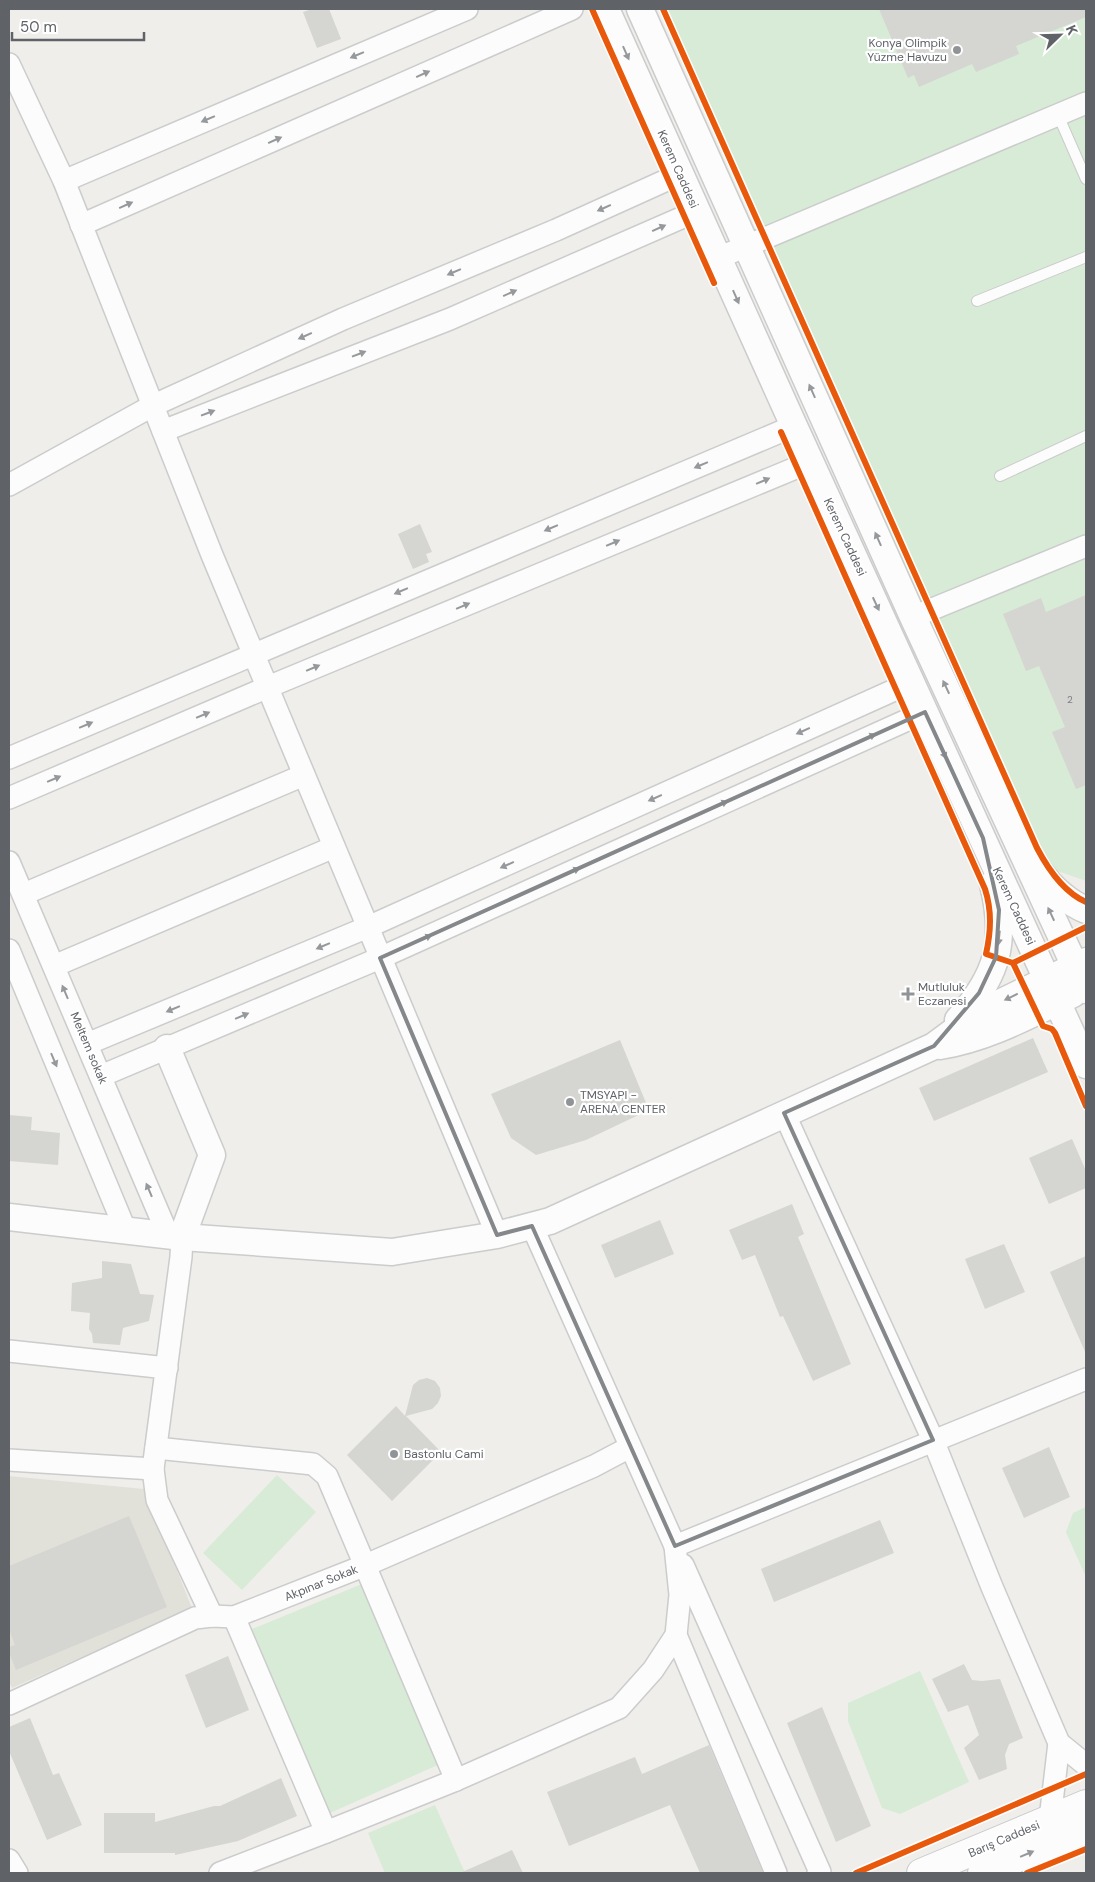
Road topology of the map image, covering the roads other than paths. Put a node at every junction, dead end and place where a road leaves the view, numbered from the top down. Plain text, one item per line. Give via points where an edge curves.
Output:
1 (467, 9) edge
2 (572, 9) edge
3 (606, 9) edge
4 (640, 9) edge
5 (9, 64) edge
6 (1086, 103) edge
7 (1058, 115) junction
8 (680, 174) junction
9 (1086, 179) edge
10 (64, 181) junction
11 (697, 211) junction
12 (81, 225) junction
13 (746, 246) junction
14 (1086, 257) edge
15 (718, 258) junction
16 (977, 301) dead end
17 (152, 406) junction
18 (794, 426) junction
19 (163, 431) junction
20 (1086, 436) edge
21 (810, 462) junction
22 (1000, 476) dead end
23 (9, 485) edge
24 (1086, 546) edge
25 (913, 617) junction
26 (253, 653) junction
27 (912, 682) junction
28 (268, 686) junction
29 (925, 712) junction
30 (9, 758) edge
31 (304, 774) junction
32 (9, 798) edge
33 (983, 838) junction
34 (1016, 840) junction
35 (334, 847) junction
36 (9, 862) edge
37 (24, 894) junction
38 (1086, 910) edge
39 (368, 927) junction
40 (9, 950) edge
41 (380, 958) junction
42 (54, 966) junction
43 (1084, 978) edge
44 (1053, 990) junction
45 (87, 1044) junction
46 (934, 1046) junction
47 (167, 1048) junction
48 (1086, 1065) edge
49 (101, 1076) junction
50 (784, 1113) junction
51 (9, 1217) edge
52 (532, 1226) junction
53 (125, 1230) junction
54 (497, 1235) junction
55 (175, 1236) junction
56 (9, 1351) edge
57 (168, 1368) junction
58 (1086, 1379) edge
59 (933, 1440) junction
60 (630, 1447) junction
61 (156, 1448) junction
62 (9, 1460) edge
63 (154, 1469) junction
64 (675, 1546) junction
65 (366, 1565) junction
66 (212, 1616) junction
67 (234, 1617) junction
68 (676, 1635) junction
69 (9, 1704) edge
70 (1059, 1743) junction
71 (1086, 1765) edge
72 (456, 1780) junction
73 (1086, 1804) edge
74 (1050, 1819) junction
75 (1086, 1829) edge
76 (326, 1832) junction
77 (9, 1860) edge
78 (17, 1873) edge
79 (220, 1873) edge
80 (776, 1873) edge
81 (818, 1873) edge
82 (921, 1873) edge
83 (982, 1873) edge

1 -> 10 street
12 -> 2 street
3 -> 8 street, Kerem Caddesi
4 - 13 street
5 - 10 street
6 - 7 street
7 - 9 lane
7 - 13 street
8 - 11 street, Kerem Caddesi
8 -> 17 street via 343,319
10 - 12 street
11 - 15 street, Kerem Caddesi
19 -> 11 street via 450,319
12 - 17 street
13 - 15 street
25 -> 13 street
14 - 16 lane
15 -> 18 street, Kerem Caddesi
17 - 19 street
17 - 23 street
18 - 21 street, Kerem Caddesi
18 -> 26 street
19 - 26 street
20 - 22 lane
21 -> 27 street, Kerem Caddesi
28 -> 21 street
24 - 25 street
34 -> 25 street
26 - 28 street
30 -> 26 street
27 - 29 street, Kerem Caddesi
27 -> 39 street
28 - 31 street
32 -> 28 street
29 -> 33 street, Kerem Caddesi
41 -> 29 street
31 - 35 street
31 - 37 street
33 - 44 street, Kerem Caddesi
33 -> 46 street via 999,910 1000,939 989,975 979,993
34 - 38 street via 1057,892
43 -> 34 street
35 - 39 street
35 - 42 street
36 - 37 street, Meltem sokak
37 - 42 street, Meltem sokak
39 - 41 street
39 -> 45 street
40 -> 53 street
47 -> 41 street
41 - 54 street
45 -> 42 street, Meltem sokak
43 - 44 street
44 - 46 street via 978,1014
44 - 48 street, Kerem Caddesi
45 - 49 street, Meltem sokak
46 - 50 street
47 - 49 street
47 - 55 street via 212,1155
55 -> 49 street, Meltem sokak
50 - 52 street via 550,1221
50 - 59 street
51 - 53 street
52 - 54 street
52 - 60 street
53 - 55 street
54 - 55 street via 392,1252
55 - 57 street via 181,1257
56 - 57 street
57 - 61 street
58 - 59 street
59 - 64 street
59 - 70 street
60 - 64 street
60 - 65 street, Akpınar Sokak via 594,1466
61 - 63 street
61 - 65 street via 313,1464 327,1476
62 - 63 street
63 - 66 street via 157,1500
64 - 68 street via 680,1595
64 - 81 street
65 - 67 street, Akpınar Sokak
65 - 72 street
66 - 67 street, Akpınar Sokak
66 - 69 street, Akpınar Sokak via 195,1618
67 - 76 street
68 - 72 street via 653,1670 619,1708
68 - 80 street
70 - 71 street
70 - 74 street
72 - 76 street
73 - 74 main road, Barış Caddesi
74 - 82 main road, Barış Caddesi
83 -> 75 main road, Barış Caddesi
76 - 79 street
77 - 78 street

